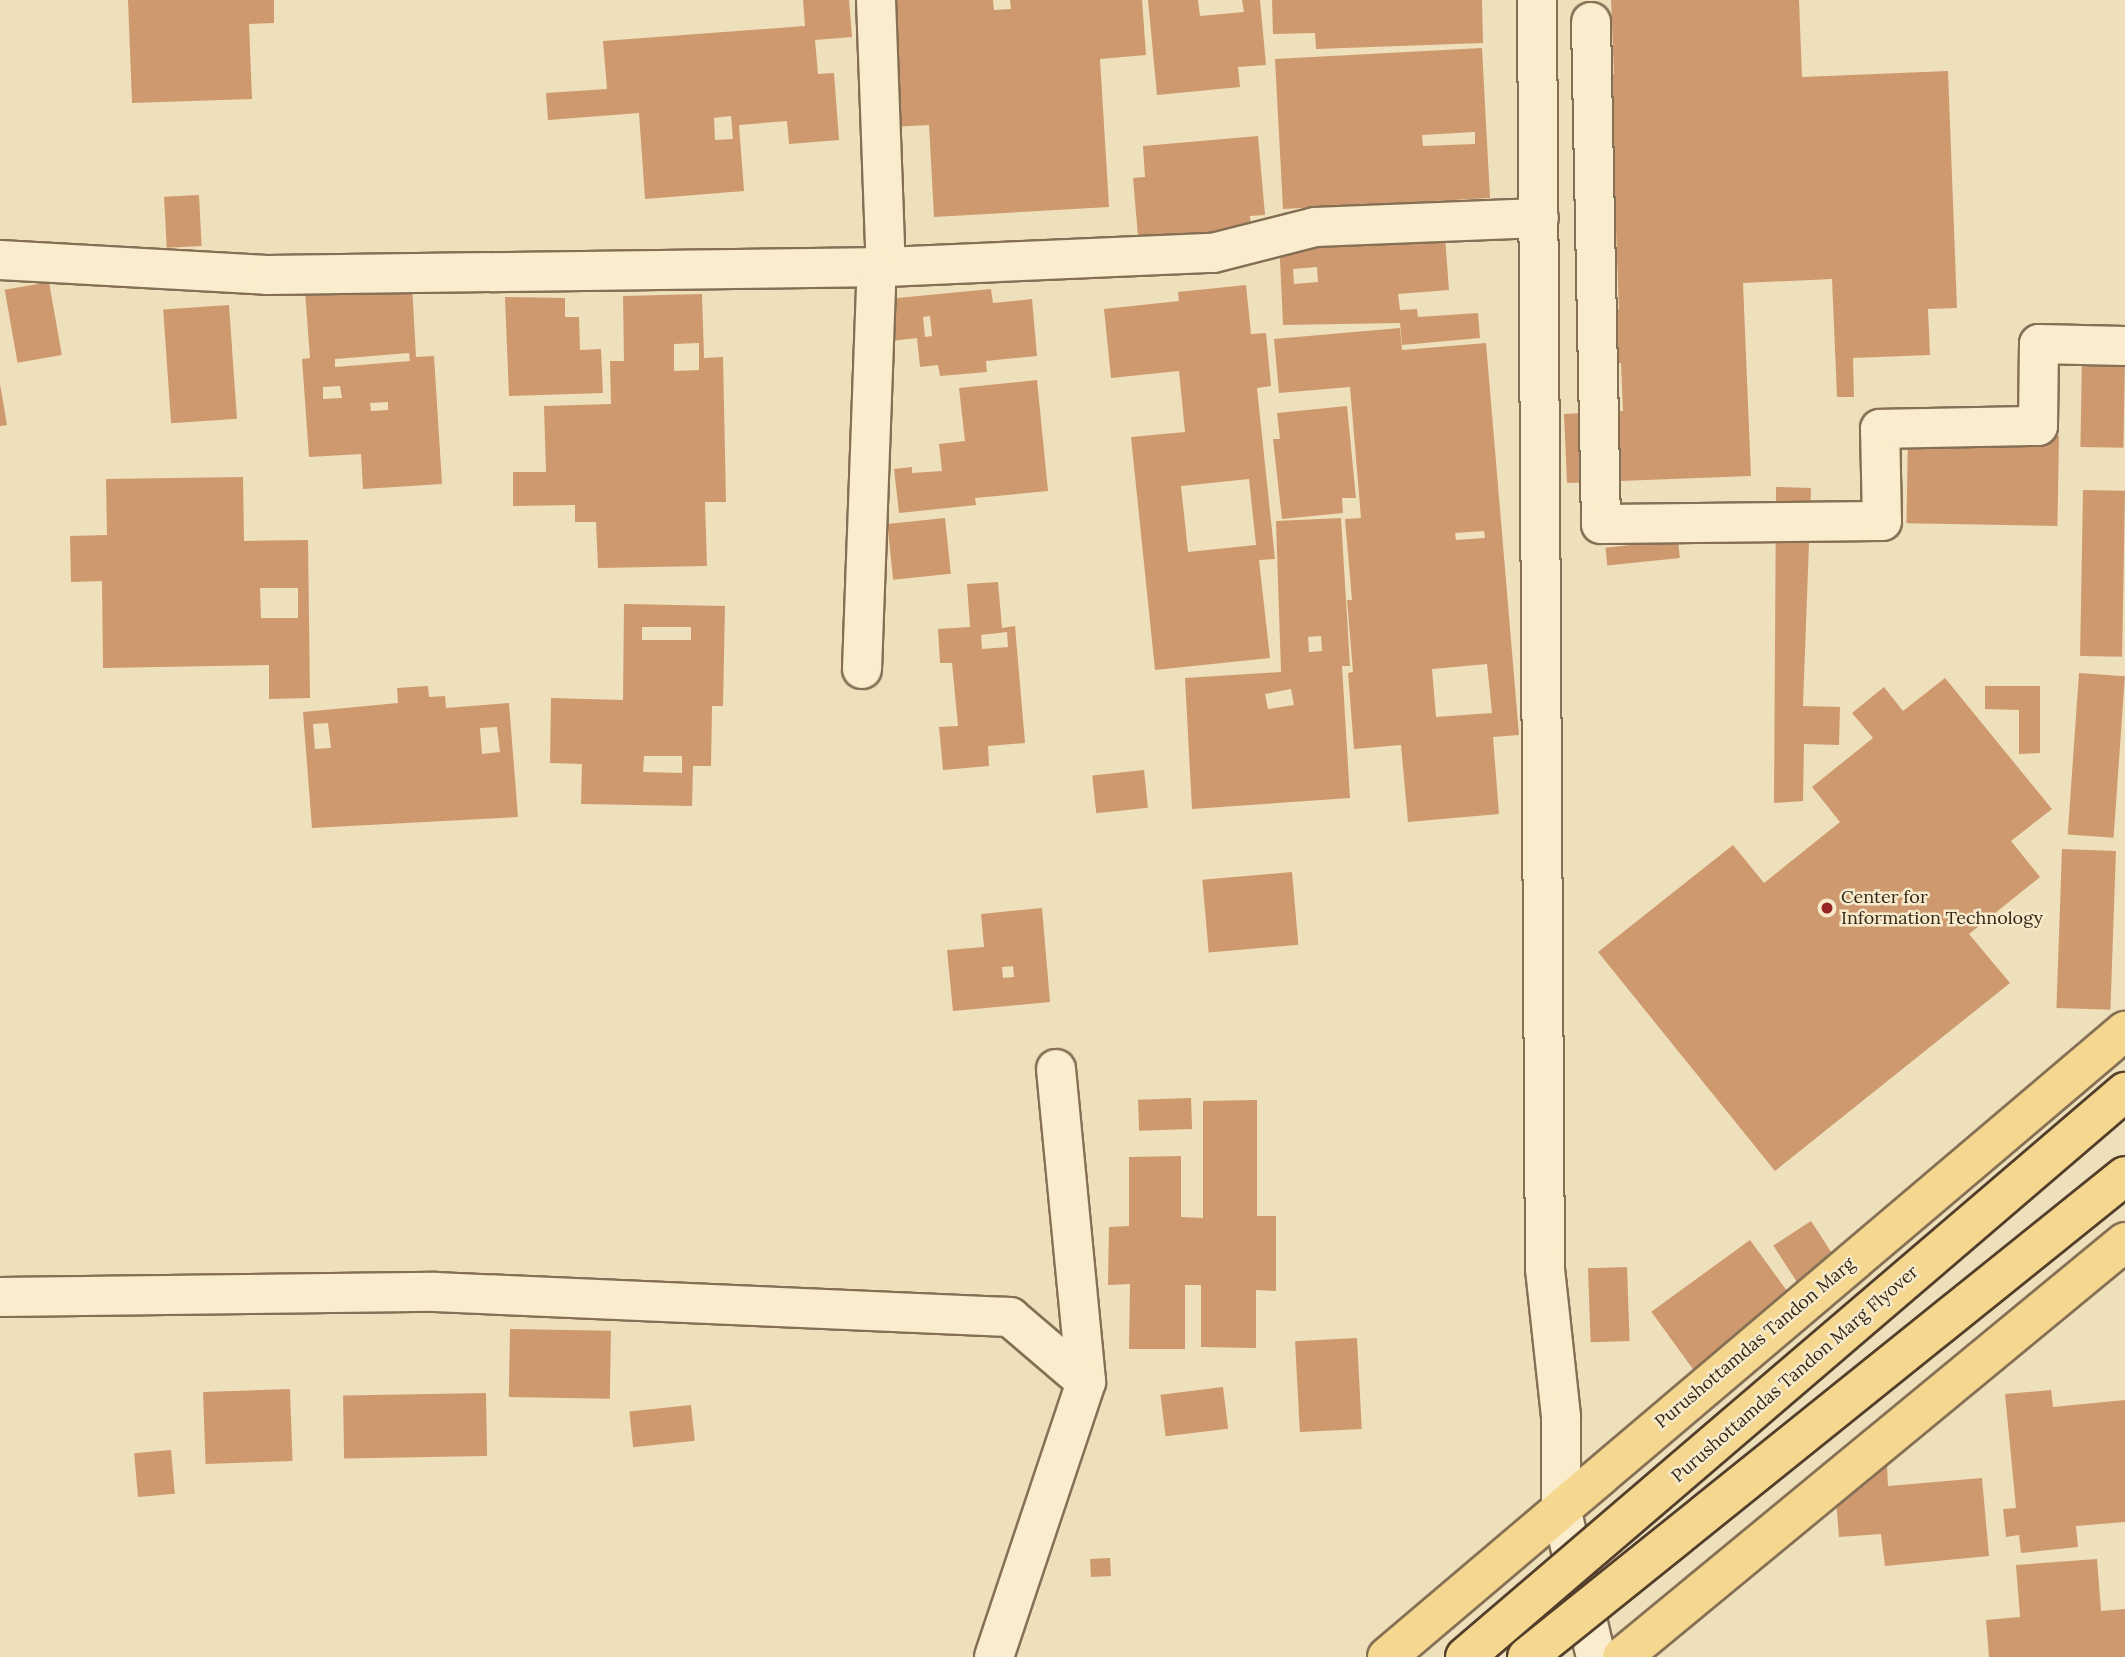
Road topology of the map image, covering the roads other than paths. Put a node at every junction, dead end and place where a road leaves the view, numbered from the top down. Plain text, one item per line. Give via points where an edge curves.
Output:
1 (876, 0) edge
2 (1537, 0) edge
3 (1591, 22) dead end
4 (1539, 218) junction
5 (0, 260) edge
6 (881, 267) junction
7 (2125, 346) edge
8 (862, 669) dead end
9 (2125, 1031) edge
10 (1056, 1069) dead end
11 (2125, 1091) edge
12 (2125, 1176) edge
13 (2125, 1242) edge
14 (0, 1297) edge
15 (1086, 1382) junction
16 (1561, 1508) junction
17 (994, 1657) edge
18 (1387, 1657) edge
19 (1465, 1657) edge
20 (1527, 1657) edge
21 (1596, 1657) edge
22 (1622, 1657) edge

1 - 6 street
2 - 4 street
3 - 7 street via 1601,524 1882,521 1881,429 2038,426 2039,344
4 - 6 street via 1315,227 1213,253
4 - 16 street via 1545,1269 1561,1417
5 - 6 street via 267,275
6 - 8 street
9 - 16 main road, Purushottamdas Tandon Marg
10 - 15 street
11 - 19 main road, Purushottamdas Tandon Marg Flyover, bridge
12 - 20 main road, bridge
13 - 22 main road
14 - 15 street via 435,1292 1010,1317
15 - 17 street
16 - 18 main road, Purushottamdas Tandon Marg
16 - 21 street

